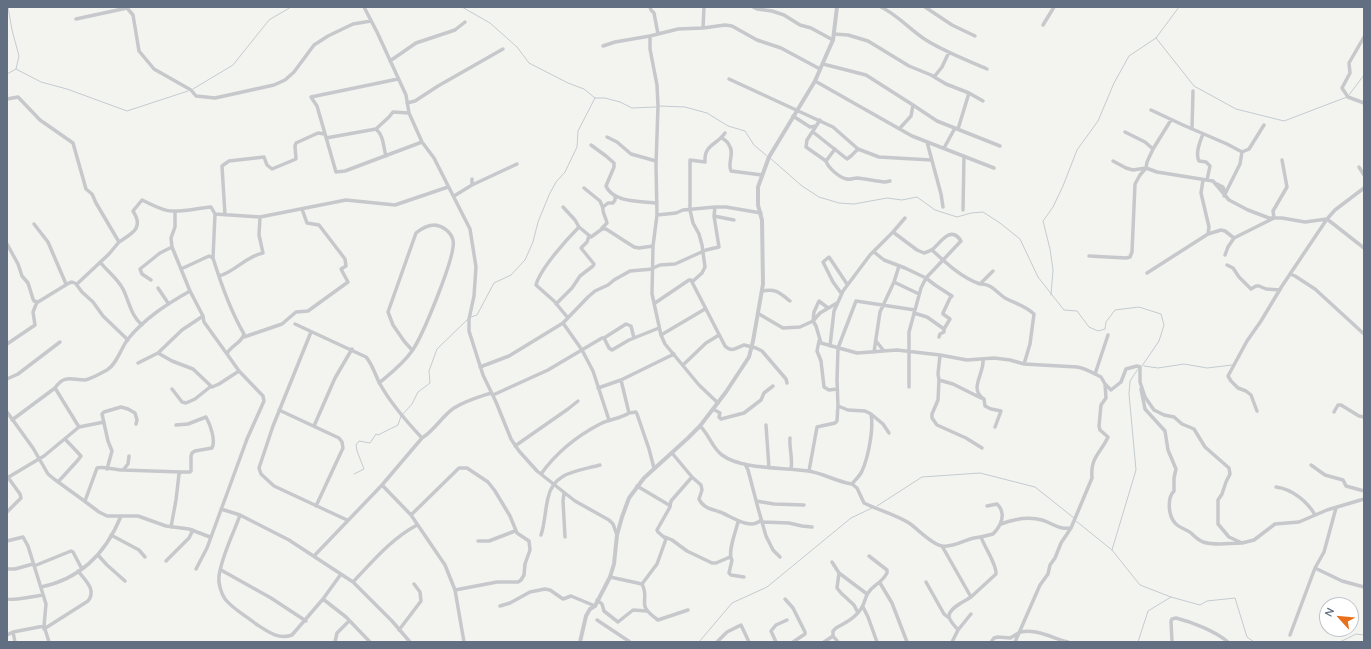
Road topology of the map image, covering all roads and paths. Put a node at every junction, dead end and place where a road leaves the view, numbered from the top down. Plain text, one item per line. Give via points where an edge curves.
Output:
1 (364, 7) edge
2 (650, 7) edge
3 (704, 7) edge
4 (753, 7) edge
5 (837, 7) edge
6 (881, 7) edge
7 (925, 7) edge
8 (1054, 7) edge
9 (76, 19) dead end
10 (371, 21) junction
11 (465, 22) dead end
12 (1043, 25) dead end
13 (703, 28) junction
14 (658, 34) junction
15 (834, 34) junction
16 (650, 36) junction
17 (975, 36) dead end
18 (1364, 37) edge
19 (833, 40) junction
20 (603, 46) dead end
21 (503, 49) dead end
22 (949, 52) junction
23 (390, 61) junction
24 (823, 64) junction
25 (820, 69) junction
26 (987, 69) dead end
27 (934, 77) junction
28 (398, 79) junction
29 (729, 79) dead end
30 (815, 81) junction
31 (1194, 91) dead end
32 (969, 93) junction
33 (7, 99) edge
34 (983, 101) dead end
35 (407, 103) junction
36 (1364, 103) edge
37 (913, 105) junction
38 (796, 110) junction
39 (1151, 110) dead end
40 (409, 113) junction
41 (793, 116) junction
42 (820, 120) junction
43 (1171, 120) junction
44 (1264, 125) dead end
45 (816, 126) junction
46 (900, 128) junction
47 (956, 128) junction
48 (376, 129) junction
49 (1192, 129) junction
50 (813, 132) junction
51 (1125, 132) dead end
52 (725, 134) dead end
53 (1203, 134) junction
54 (325, 136) junction
55 (607, 137) dead end
56 (722, 138) junction
57 (422, 142) junction
58 (927, 142) junction
59 (591, 145) dead end
60 (1000, 146) dead end
61 (944, 148) junction
62 (835, 149) junction
63 (858, 149) junction
64 (1153, 149) junction
65 (1242, 152) junction
66 (386, 156) junction
67 (964, 156) junction
68 (931, 160) junction
69 (1282, 160) dead end
70 (656, 161) junction
71 (826, 161) junction
72 (1113, 161) dead end
73 (517, 164) dead end
74 (1359, 167) dead end
75 (994, 168) dead end
76 (1146, 168) junction
77 (762, 175) junction
78 (1364, 175) edge
79 (472, 179) dead end
80 (1205, 180) junction
81 (890, 181) dead end
82 (472, 185) junction
83 (448, 187) junction
84 (584, 188) dead end
85 (1364, 188) edge
86 (1225, 194) junction
87 (454, 196) junction
88 (615, 197) junction
89 (656, 203) junction
90 (563, 207) dead end
91 (714, 207) junction
92 (943, 207) dead end
93 (302, 209) junction
94 (603, 209) junction
95 (690, 210) junction
96 (963, 210) dead end
97 (175, 211) junction
98 (761, 213) junction
99 (215, 214) junction
100 (225, 215) junction
101 (657, 215) junction
102 (714, 216) junction
103 (260, 217) junction
104 (906, 218) dead end
105 (1274, 218) junction
106 (1327, 219) junction
107 (734, 220) dead end
108 (34, 224) dead end
109 (579, 227) junction
110 (602, 228) junction
111 (893, 232) junction
112 (1208, 234) junction
113 (589, 236) junction
114 (1234, 238) junction
115 (119, 242) junction
116 (7, 244) edge
117 (653, 246) junction
118 (172, 247) junction
119 (1364, 248) edge
120 (932, 250) junction
121 (704, 252) junction
122 (874, 252) junction
123 (1225, 255) dead end
124 (1089, 256) dead end
125 (213, 258) junction
126 (943, 259) junction
127 (100, 262) junction
128 (1227, 265) dead end
129 (899, 266) junction
130 (181, 269) junction
131 (652, 269) junction
132 (993, 271) dead end
133 (1147, 273) dead end
134 (1290, 274) junction
135 (219, 276) junction
136 (926, 278) junction
137 (150, 280) dead end
138 (692, 282) junction
139 (894, 282) junction
140 (66, 284) junction
141 (76, 284) junction
142 (847, 284) junction
143 (980, 284) junction
144 (158, 288) dead end
145 (1280, 290) junction
146 (190, 291) junction
147 (762, 292) junction
148 (841, 293) junction
149 (919, 294) junction
150 (790, 301) dead end
151 (37, 302) junction
152 (168, 303) junction
153 (654, 303) junction
154 (556, 304) junction
155 (883, 306) junction
156 (834, 307) junction
157 (828, 308) junction
158 (705, 309) junction
159 (914, 312) junction
160 (759, 314) junction
161 (203, 316) junction
162 (568, 318) junction
163 (812, 321) junction
164 (564, 323) junction
165 (295, 324) dead end
166 (142, 325) junction
167 (659, 328) junction
168 (944, 329) junction
169 (311, 332) junction
170 (1364, 334) edge
171 (661, 335) junction
172 (719, 335) junction
173 (1108, 335) dead end
174 (244, 337) junction
175 (939, 337) dead end
176 (604, 338) junction
177 (634, 338) junction
178 (128, 340) junction
179 (819, 341) junction
180 (876, 341) junction
181 (60, 342) dead end
182 (7, 344) edge
183 (830, 346) junction
184 (752, 347) junction
185 (838, 348) junction
186 (352, 349) junction
187 (412, 350) junction
188 (582, 350) junction
189 (884, 350) junction
190 (910, 350) junction
191 (874, 352) junction
192 (158, 353) junction
193 (227, 354) junction
194 (674, 354) junction
195 (940, 355) junction
196 (983, 360) junction
197 (138, 363) dead end
198 (1024, 364) junction
199 (683, 365) junction
200 (480, 367) junction
201 (239, 371) junction
202 (1095, 374) junction
203 (7, 380) edge
204 (621, 380) junction
205 (940, 380) junction
206 (379, 383) junction
207 (787, 383) dead end
208 (1105, 384) junction
209 (774, 386) dead end
210 (1141, 386) junction
211 (210, 387) junction
212 (909, 387) dead end
213 (55, 388) junction
214 (598, 388) junction
215 (172, 389) dead end
216 (837, 389) junction
217 (492, 394) junction
218 (982, 398) junction
219 (578, 401) dead end
220 (718, 403) junction
221 (838, 404) junction
222 (714, 409) junction
223 (279, 410) junction
224 (1257, 411) dead end
225 (7, 412) edge
226 (1334, 412) dead end
227 (629, 413) junction
228 (871, 414) junction
229 (1364, 417) edge
230 (12, 420) junction
231 (609, 420) junction
232 (104, 422) junction
233 (136, 424) dead end
234 (176, 425) dead end
235 (766, 425) dead end
236 (314, 426) junction
237 (700, 426) junction
238 (79, 427) junction
239 (995, 427) dead end
240 (889, 433) dead end
241 (422, 438) junction
242 (790, 438) dead end
243 (65, 439) junction
244 (515, 446) junction
245 (982, 448) dead end
246 (672, 453) junction
247 (129, 456) dead end
248 (39, 459) junction
249 (745, 464) junction
250 (600, 465) dead end
251 (1311, 465) dead end
252 (108, 468) junction
253 (654, 468) junction
254 (769, 468) junction
255 (791, 469) junction
256 (123, 470) junction
257 (809, 471) junction
258 (181, 472) junction
259 (541, 474) junction
260 (7, 477) edge
261 (692, 477) junction
262 (58, 482) junction
263 (554, 484) junction
264 (852, 484) junction
265 (382, 485) junction
266 (636, 486) junction
267 (1276, 487) dead end
268 (1364, 491) edge
269 (564, 493) junction
270 (1364, 499) edge
271 (85, 501) junction
272 (756, 501) junction
273 (670, 505) junction
274 (804, 505) dead end
275 (316, 506) junction
276 (987, 506) dead end
277 (221, 508) junction
278 (1336, 508) junction
279 (7, 512) edge
280 (240, 515) junction
281 (411, 515) junction
282 (1315, 515) junction
283 (121, 516) junction
284 (347, 520) junction
285 (620, 521) junction
286 (762, 521) junction
287 (738, 522) junction
288 (613, 524) junction
289 (1001, 524) junction
290 (417, 525) junction
291 (171, 527) junction
292 (812, 527) dead end
293 (1071, 528) junction
294 (193, 530) junction
295 (515, 531) junction
296 (111, 535) junction
297 (541, 535) dead end
298 (617, 535) junction
299 (210, 537) junction
300 (565, 537) dead end
301 (664, 537) junction
302 (981, 537) junction
303 (7, 541) edge
304 (478, 541) dead end
305 (1242, 543) junction
306 (942, 546) junction
307 (98, 555) junction
308 (314, 556) junction
309 (869, 556) dead end
310 (145, 557) dead end
311 (730, 557) junction
312 (780, 557) dead end
313 (166, 561) dead end
314 (832, 562) dead end
315 (33, 565) junction
316 (1315, 568) junction
317 (7, 569) edge
318 (80, 570) junction
319 (196, 570) dead end
320 (221, 570) junction
321 (839, 573) junction
322 (341, 574) junction
323 (610, 577) junction
324 (744, 577) dead end
325 (126, 581) dead end
326 (353, 582) junction
327 (926, 582) dead end
328 (880, 583) junction
329 (414, 584) dead end
330 (642, 584) junction
331 (41, 587) junction
332 (1364, 587) edge
333 (455, 590) junction
334 (866, 594) junction
335 (43, 595) junction
336 (971, 597) junction
337 (785, 598) dead end
338 (7, 599) edge
339 (323, 599) junction
340 (597, 600) junction
341 (500, 606) dead end
342 (595, 606) junction
343 (644, 606) junction
344 (863, 607) junction
345 (688, 610) dead end
346 (640, 611) junction
347 (647, 611) junction
348 (858, 613) junction
349 (971, 614) dead end
350 (949, 618) junction
351 (597, 620) dead end
352 (787, 620) dead end
353 (306, 621) junction
354 (349, 621) junction
355 (44, 628) junction
356 (399, 630) junction
357 (958, 630) junction
358 (13, 632) junction
359 (1020, 632) junction
360 (1290, 634) dead end
361 (7, 635) edge
362 (833, 636) junction
363 (15, 642) edge
364 (49, 642) edge
365 (335, 642) edge
366 (370, 642) edge
367 (410, 642) edge
368 (464, 642) edge
369 (580, 642) edge
370 (630, 642) edge
371 (717, 642) edge
372 (749, 642) edge
373 (776, 642) edge
374 (793, 642) edge
375 (824, 642) edge
376 (838, 642) edge
377 (877, 642) edge
378 (906, 642) edge
379 (952, 642) edge
380 (991, 642) edge
381 (1015, 642) edge
382 (1068, 642) edge
383 (1172, 642) edge
384 (1228, 642) edge

1 - 10 street
2 - 14 street via 654,13
3 - 13 street
4 - 19 street via 784,15
5 - 15 street
6 - 22 street via 926,40
7 - 17 street via 952,25
8 - 12 street
9 - 10 street via 127,8 133,15 139,51 154,69 192,90 196,96 215,98 274,85 285,80 314,45 353,24
10 - 23 street
11 - 23 street via 455,30 416,44
13 - 14 street via 678,29
13 - 25 street via 732,26
14 - 16 street
15 - 19 street
15 - 27 street via 868,41 909,66
16 - 20 street
16 - 70 street via 658,94
18 - 36 street via 1349,62 1350,73 1342,88 1348,97
19 - 24 street
21 - 35 street via 415,101
22 - 26 street
22 - 27 street
23 - 28 street
24 - 25 street
24 - 37 street via 866,75
25 - 30 street
27 - 32 street
28 - 35 street
28 - 54 street via 311,97 317,106
29 - 38 street
30 - 38 street
30 - 46 street
31 - 49 street
32 - 34 street
32 - 47 street
33 - 115 street via 18,97 40,120 73,143 86,189 92,194
35 - 40 street
37 - 46 street via 911,116
37 - 47 street via 937,121
38 - 41 street
38 - 42 street
39 - 43 street
40 - 48 street via 393,112
40 - 57 street
41 - 45 street via 810,127
41 - 77 street via 769,157
42 - 45 street
42 - 63 street via 833,127
43 - 49 street
43 - 64 street
44 - 65 street via 1249,150
45 - 50 street
46 - 58 street
47 - 60 street
47 - 61 street
48 - 54 street
48 - 66 street via 384,142
49 - 53 street
50 - 62 street
50 - 71 street via 807,140 806,147
51 - 64 street
52 - 56 street
53 - 65 street
53 - 80 street via 1198,146 1197,160 1209,164
54 - 66 street via 336,172
54 - 100 street via 318,133 296,143 296,159 272,169 264,157 229,161 222,166
55 - 70 street via 631,154
56 - 77 street via 732,150 729,167 731,171
56 - 95 street via 706,150 705,162 690,160
57 - 66 street
57 - 83 street via 434,158
58 - 61 street
58 - 68 street
59 - 88 street via 614,164 606,186
61 - 67 street
62 - 63 street via 847,159
62 - 71 street
63 - 68 street via 879,157
64 - 76 street
65 - 86 street via 1240,164
67 - 75 street
67 - 96 street
68 - 92 street
69 - 105 street via 1287,187 1273,211
70 - 89 street
71 - 81 street via 845,179
72 - 76 street via 1133,170
73 - 82 street
74 - 78 street
76 - 80 street
76 - 124 street via 1135,184 1130,257
77 - 98 street via 758,187
79 - 82 street
80 - 86 street via 1216,183
80 - 112 street via 1201,193 1209,227
82 - 87 street
83 - 87 street
83 - 93 street via 395,205 346,200
84 - 94 street via 601,203
85 - 106 street via 1334,210
86 - 105 street via 1228,200 1248,210
87 - 200 street via 473,241 476,277 468,325
88 - 89 street
88 - 94 street via 613,203 608,203
89 - 101 street
90 - 109 street via 576,220
91 - 95 street
91 - 98 street
91 - 102 street
93 - 103 street
93 - 174 street via 307,223 319,225 345,259 346,266 341,269 348,282 308,311 296,312 282,324
94 - 110 street via 607,223
95 - 101 street
95 - 121 street
97 - 99 street via 211,207
97 - 115 street via 159,208 142,200 133,211 139,222 138,228
97 - 118 street
98 - 147 street
99 - 100 street
99 - 125 street
100 - 103 street
101 - 117 street
102 - 107 street
102 - 121 street via 719,247
103 - 135 street via 259,235 263,254 258,254 225,275
104 - 111 street
105 - 106 street via 1305,222
105 - 114 street
106 - 119 street
106 - 134 street
108 - 140 street via 48,242
109 - 113 street
109 - 154 street via 547,264 537,280 537,287
110 - 113 street via 591,238
110 - 117 street via 606,228 634,247
111 - 120 street via 920,252
111 - 122 street
112 - 114 street via 1221,230
112 - 133 street
113 - 154 street via 581,248 594,264
114 - 123 street
115 - 127 street
116 - 151 street via 28,283 33,299
117 - 131 street
118 - 130 street
118 - 137 street via 140,269
120 - 126 street
120 - 126 street via 941,239 956,235 961,241
121 - 131 street via 675,264 660,265
121 - 138 street via 705,267
122 - 129 street via 884,260
122 - 142 street
125 - 130 street via 209,256
125 - 135 street
126 - 136 street
126 - 143 street via 961,274
127 - 141 street
127 - 166 street via 122,287 137,322
128 - 145 street via 1251,288 1259,286
129 - 136 street
129 - 139 street
130 - 146 street
131 - 153 street
131 - 162 street via 630,271 595,291
132 - 143 street
134 - 145 street
134 - 170 street via 1315,290
135 - 174 street
136 - 149 street
136 - 168 street via 952,296 943,313 950,319
138 - 153 street via 690,280
138 - 158 street
139 - 149 street
139 - 155 street
140 - 141 street
140 - 151 street
141 - 178 street
142 - 148 street
142 - 148 street via 829,257 823,262
143 - 198 street via 988,285 1034,314
144 - 152 street
145 - 224 street via 1228,376 1238,388 1251,395
146 - 152 street
146 - 161 street
147 - 150 street via 776,291
147 - 160 street
148 - 156 street
149 - 159 street
151 - 182 street via 33,312 35,325
152 - 166 street
153 - 167 street
154 - 162 street
155 - 159 street
155 - 180 street
155 - 185 street via 856,301
156 - 157 street
156 - 183 street
157 - 163 street
157 - 163 street via 819,300
158 - 171 street
158 - 172 street
159 - 168 street via 927,317
159 - 190 street via 909,332
160 - 163 street via 783,328 800,327
160 - 184 street
161 - 192 street via 182,330
161 - 193 street via 204,322
162 - 164 street
163 - 179 street via 816,326
164 - 188 street
164 - 200 street via 502,360
165 - 169 street
166 - 178 street
167 - 171 street
167 - 177 street
168 - 175 street
169 - 186 street
169 - 223 street
171 - 194 street
172 - 184 street via 732,351 744,345
172 - 199 street
173 - 202 street
174 - 193 street
176 - 177 street via 612,350
176 - 177 street via 626,324 632,326
176 - 188 street
178 - 213 street via 109,368 86,380 63,380
179 - 183 street
179 - 216 street via 818,351 824,386 829,390
180 - 189 street
180 - 191 street
181 - 203 street
183 - 185 street
184 - 207 street via 762,351
184 - 220 street via 744,366
185 - 191 street via 857,353
185 - 216 street
186 - 206 street via 370,360
186 - 236 street via 335,378
187 - 187 street via 393,325 388,312 416,233 425,227 443,227 451,234 454,246 433,306
187 - 206 street via 396,370
188 - 214 street
188 - 217 street via 548,370
189 - 190 street
189 - 191 street
190 - 195 street
190 - 212 street
192 - 197 street
192 - 211 street via 193,369
193 - 201 street
194 - 199 street
194 - 204 street
195 - 196 street
195 - 205 street
196 - 198 street via 1003,359
196 - 218 street via 976,385 977,392
198 - 202 street via 1085,368
199 - 220 street
200 - 217 street
201 - 211 street
201 - 277 street via 263,396 264,401
202 - 208 street via 1101,376
204 - 214 street
204 - 227 street
205 - 218 street
205 - 245 street via 938,400 932,418 937,425
206 - 241 street via 397,411
208 - 210 street via 1111,390 1121,382 1126,369 1137,366 1140,367
208 - 293 street via 1106,398 1101,405 1099,426 1108,437 1095,459 1091,471 1092,478
209 - 222 street via 744,413 721,419 720,414
210 - 305 street via 1154,410 1174,417 1194,429 1205,447 1229,468 1230,474 1218,500 1218,524 1229,537
210 - 305 street via 1145,409 1165,431 1168,450 1176,469 1174,491 1170,501 1170,514 1175,523 1205,543
211 - 215 street via 186,403 182,402
213 - 230 street
213 - 238 street
214 - 231 street
216 - 221 street
217 - 241 street via 454,408
217 - 244 street
218 - 239 street via 985,406 1001,412
219 - 244 street
220 - 222 street
221 - 228 street via 848,410
221 - 257 street via 835,423 817,427
222 - 237 street
223 - 236 street
223 - 275 street via 261,460 261,474 274,486
225 - 230 street
226 - 229 street via 1341,405
227 - 231 street
227 - 253 street via 637,414
228 - 240 street
228 - 264 street via 872,433 864,466
230 - 248 street
231 - 259 street via 577,438 556,456
232 - 233 street via 103,413 121,407 135,413
232 - 238 street
232 - 252 street via 112,451
234 - 258 street via 188,424 206,417 214,444 212,448 191,454 192,471
235 - 254 street
236 - 275 street via 339,438 343,448
237 - 246 street
237 - 249 street via 723,456
238 - 243 street
241 - 265 street
242 - 255 street
243 - 248 street
243 - 262 street via 80,456
244 - 259 street
246 - 253 street
246 - 261 street
247 - 256 street via 128,464
248 - 260 street
248 - 262 street via 48,474
249 - 254 street
249 - 272 street
250 - 263 street via 564,475
251 - 268 street via 1325,475 1343,480 1346,486
252 - 256 street
252 - 271 street via 97,468
253 - 266 street
254 - 255 street
255 - 257 street
256 - 258 street
257 - 264 street
258 - 291 street via 178,477
259 - 263 street
260 - 279 street via 21,498
261 - 273 street
261 - 287 street via 702,487 699,497 702,504
262 - 271 street
263 - 269 street
263 - 297 street via 548,496
264 - 306 street via 857,488 864,503 901,519
265 - 281 street
265 - 284 street
266 - 273 street
266 - 285 street
267 - 282 street via 1284,488 1305,500
269 - 288 street
269 - 300 street
270 - 278 street
271 - 283 street via 103,515
272 - 274 street
272 - 286 street
273 - 301 street via 657,530
275 - 284 street
276 - 289 street via 998,505
277 - 280 street
277 - 299 street
278 - 282 street
278 - 316 street via 1324,552
280 - 308 street
280 - 320 street
281 - 290 street
281 - 295 street via 459,468 467,468 495,491 510,516
282 - 305 street via 1296,523 1275,524 1254,540
283 - 291 street via 138,516
283 - 296 street
284 - 308 street
285 - 288 street
285 - 298 street
286 - 287 street
286 - 292 street via 789,522
286 - 312 street via 771,546
287 - 311 street
288 - 298 street
289 - 293 street via 1020,518 1030,518 1064,529
289 - 302 street via 993,534
290 - 326 street via 402,533
290 - 333 street via 445,565
291 - 294 street
293 - 359 street via 1040,585
294 - 299 street
294 - 313 street via 189,538
295 - 304 street via 489,541
295 - 333 street via 529,541 530,545 521,580
296 - 307 street
296 - 310 street via 139,550
298 - 323 street
299 - 319 street
301 - 311 street via 712,562 716,563
301 - 330 street via 666,540 657,564
302 - 306 street
302 - 336 street via 996,574
303 - 315 street via 24,538
306 - 336 street
307 - 318 street
307 - 325 street
308 - 322 street
309 - 328 street via 887,570
311 - 324 street via 730,574
314 - 321 street
315 - 317 street
315 - 318 street via 71,551
315 - 331 street
316 - 332 street via 1342,581
316 - 360 street
318 - 331 street via 61,582
318 - 355 street via 92,589 91,598
320 - 353 street
320 - 353 street via 220,584 226,600 263,629 277,636 287,637
321 - 334 street
321 - 348 street via 837,588
322 - 326 street
322 - 339 street
323 - 330 street
323 - 340 street
326 - 356 street
327 - 350 street via 944,614
328 - 334 street
328 - 378 street via 892,603
329 - 356 street via 420,592 421,600
330 - 343 street
331 - 335 street
333 - 368 street
334 - 344 street
335 - 338 street
335 - 355 street via 46,604
336 - 350 street via 957,606
337 - 374 street via 805,632
339 - 353 street
339 - 354 street
340 - 342 street
340 - 346 street via 602,604 604,611 618,622 631,611
341 - 342 street via 530,592 545,589 563,599 571,596
342 - 369 street via 586,616
343 - 346 street
343 - 347 street
344 - 348 street
344 - 377 street
345 - 347 street via 660,620
346 - 347 street
348 - 362 street via 836,628
349 - 357 street
350 - 357 street
351 - 370 street
352 - 373 street via 776,625 771,631
354 - 365 street via 338,633
354 - 366 street
355 - 358 street
355 - 364 street
356 - 367 street
357 - 379 street
358 - 361 street
358 - 363 street
359 - 380 street via 1010,638 998,636
359 - 381 street
359 - 382 street via 1032,631
362 - 375 street
362 - 376 street
371 - 372 street via 727,632 741,625
383 - 384 street via 1170,622 1176,618 1212,631

